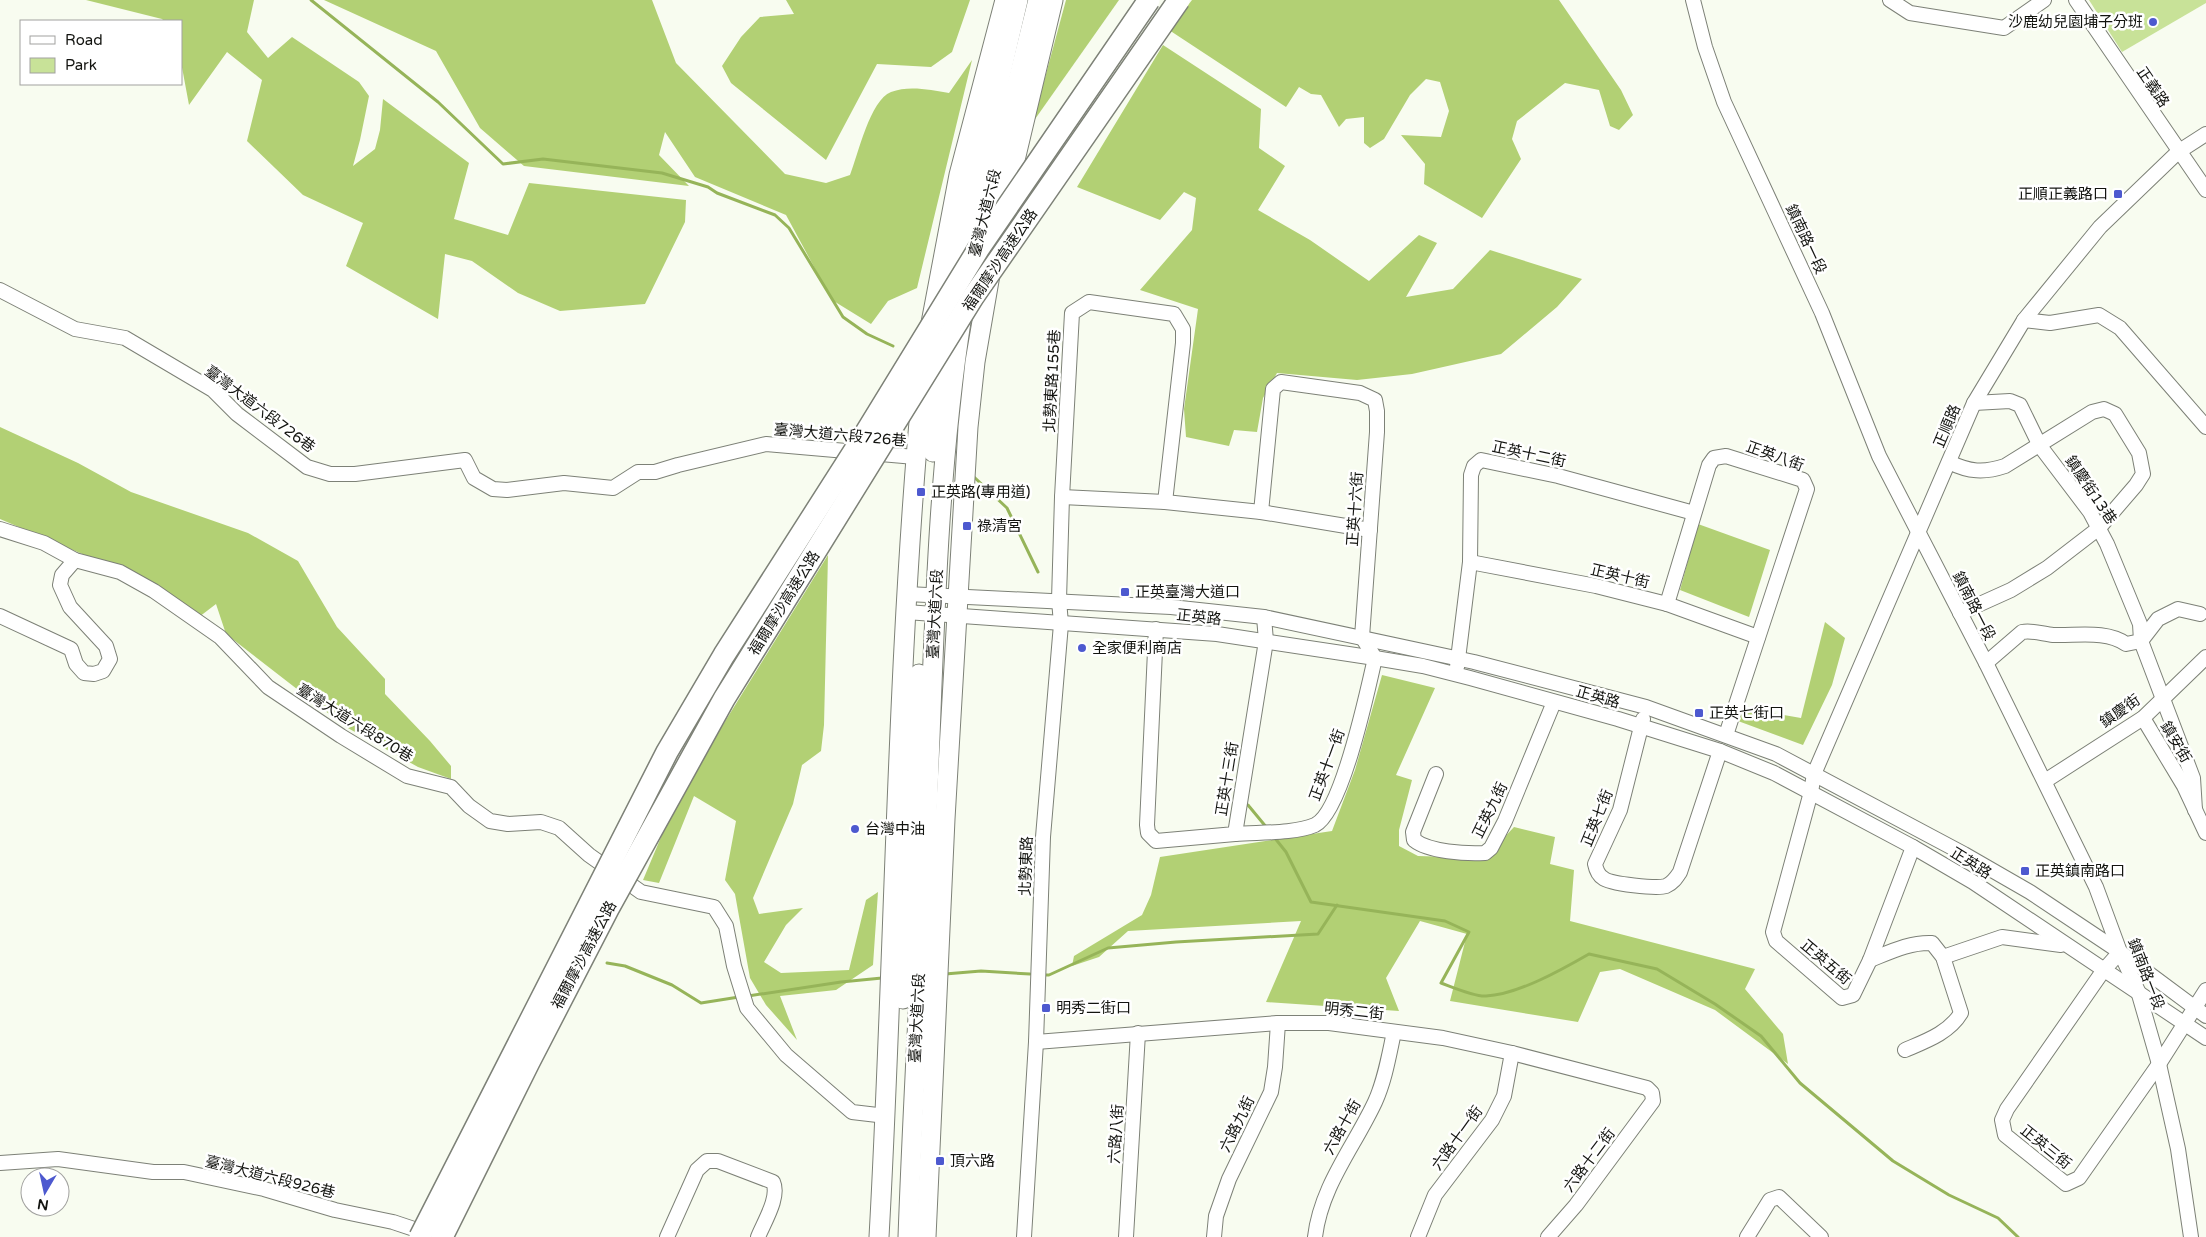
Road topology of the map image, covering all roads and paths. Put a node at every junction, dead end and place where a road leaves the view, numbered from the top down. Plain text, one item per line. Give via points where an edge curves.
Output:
1 (1005, 0) edge
2 (1018, 0) edge
3 (1038, 0) edge
4 (1053, 0) edge
5 (1149, 0) edge
6 (1179, 0) edge
7 (1693, 0) edge
8 (1890, 0) edge
9 (2044, 0) edge
10 (2076, 0) edge
11 (2206, 134) edge
12 (2178, 152) junction
13 (2206, 190) edge
14 (0, 290) edge
15 (2024, 320) junction
16 (1974, 403) junction
17 (2206, 427) edge
18 (2040, 446) junction
19 (915, 457) junction
20 (1949, 462) junction
21 (1062, 496) junction
22 (1165, 502) junction
23 (1261, 512) junction
24 (1694, 513) junction
25 (2099, 528) junction
26 (0, 529) edge
27 (1370, 530) junction
28 (1919, 533) junction
29 (75, 560) junction
30 (1470, 562) junction
31 (922, 594) junction
32 (959, 596) junction
33 (1059, 600) junction
34 (1667, 604) junction
35 (1960, 612) junction
36 (921, 614) junction
37 (2200, 614) dead end
38 (0, 616) edge
39 (958, 617) junction
40 (1264, 617) junction
41 (1061, 624) junction
42 (1156, 629) junction
43 (1362, 637) junction
44 (1758, 637) junction
45 (1266, 641) junction
46 (2141, 641) junction
47 (2206, 656) edge
48 (1375, 658) junction
49 (1460, 659) junction
50 (1986, 663) junction
51 (1455, 674) junction
52 (2164, 698) junction
53 (1554, 702) junction
54 (1646, 707) junction
55 (2143, 718) junction
56 (1641, 727) junction
57 (1726, 735) junction
58 (1720, 751) junction
59 (1436, 774) dead end
60 (1814, 774) junction
61 (2045, 782) junction
62 (1811, 792) junction
63 (2195, 810) junction
64 (2206, 833) edge
65 (1235, 834) junction
66 (1913, 847) junction
67 (2120, 952) junction
68 (1943, 957) junction
69 (1870, 960) junction
70 (2103, 970) junction
71 (2206, 990) edge
72 (2138, 991) junction
73 (2201, 1012) edge
74 (1278, 1023) junction
75 (2184, 1024) junction
76 (1138, 1032) junction
77 (1394, 1032) junction
78 (2206, 1038) edge
79 (1036, 1042) junction
80 (1905, 1050) dead end
81 (1512, 1053) junction
82 (2159, 1064) junction
83 (1653, 1101) joint
84 (886, 1116) junction
85 (0, 1163) edge
86 (420, 1237) edge
87 (440, 1237) edge
88 (668, 1237) edge
89 (758, 1237) edge
90 (879, 1237) edge
91 (891, 1237) edge
92 (908, 1237) edge
93 (926, 1237) edge
94 (1024, 1237) edge
95 (1126, 1237) edge
96 (1214, 1237) edge
97 (1315, 1237) edge
98 (1418, 1237) edge
99 (1548, 1237) edge
100 (1747, 1237) edge
101 (1821, 1237) edge
102 (2191, 1237) edge

1 - 19 main road, 臺灣大道六段 via 958,183 924,365
2 - 31 main road, 臺灣大道六段 via 947,310 940,356
3 - 31 main road, 臺灣大道六段 via 967,285 955,358 942,480
4 - 32 main road, 臺灣大道六段 via 996,240 975,362 968,427
5 - 86 highway, 福爾摩沙高速公路, bridge via 979,248 862,440 724,655 649,786
6 - 87 highway, 福爾摩沙高速公路, bridge via 973,297 724,699 604,917
7 - 28 street, 鎮南路一段 via 1724,102 1822,313 1879,456
8 - 9 street via 1910,13 2004,28
10 - 12 street, 正義路
11 - 12 street, 正順路
12 - 13 street, 正義路
12 - 15 street, 正順路 via 2100,227
14 - 19 street, 臺灣大道六段726巷 via 75,329 125,338 213,390 237,414 307,467 330,474 355,474 465,460 474,478 494,489 564,483 613,488 638,472 655,472 766,444
15 - 16 street, 正順路
15 - 17 street via 2050,323 2099,316 2120,328
16 - 18 street, 鎮慶街13巷 via 2010,401 2020,405
16 - 20 street, 正順路
18 - 20 street via 1990,471 1974,471
18 - 25 street, 鎮慶街13巷
18 - 25 street via 2092,412 2104,409 2115,414 2139,453 2143,474
19 - 31 main road, 臺灣大道六段
20 - 28 street, 正順路
21 - 22 street
21 - 22 street, 北勢東路155巷 via 1072,313 1089,302 1174,314 1183,329
21 - 33 street, 北勢東路
22 - 23 street
23 - 27 street
23 - 27 street, 正英十六街 via 1273,389 1281,382 1360,393 1375,400 1377,411
24 - 30 street, 正英十二街 via 1558,476 1480,460 1471,475
24 - 34 street, 正英八街
24 - 44 street, 正英八街 via 1714,458 1726,456 1803,480 1806,489
25 - 35 street via 2012,590
25 - 46 street, 鎮慶街13巷 via 2140,624
26 - 29 street, 臺灣大道六段870巷 via 44,543
27 - 43 street, 正英十六街
28 - 35 street, 鎮南路一段
28 - 60 street, 正順路
29 - 38 street via 62,575 60,586 70,607 106,646 110,659 103,671 84,673 76,664 71,649
29 - 84 street, 臺灣大道六段870巷 via 120,572 154,591 220,637 268,687 408,776 451,787 490,821 508,824 542,822 559,828 589,855 641,892 714,907 726,926 746,1008 786,1055 852,1112
30 - 34 street, 正英十街 via 1596,586
30 - 49 street, 正英十二街
31 - 32 street, 正英路
31 - 36 main road, 臺灣大道六段
32 - 33 street, 正英路
32 - 39 main road, 臺灣大道六段
33 - 40 street, 正英路
33 - 41 street, 北勢東路
34 - 44 street, 正英十街
35 - 50 street, 鎮南路一段
36 - 39 street, 正英路
36 - 84 main road, 臺灣大道六段 via 896,814
36 - 91 main road, 臺灣大道六段
36 - 92 main road, 臺灣大道六段 via 927,816
37 - 46 street via 2178,609 2158,619
39 - 41 street, 正英路
39 - 93 main road, 臺灣大道六段 via 945,819
40 - 43 street, 正英路
40 - 45 street, 正英十三街
41 - 42 street, 正英路
41 - 79 street, 北勢東路 via 1043,837
42 - 45 street, 正英路
42 - 65 street, 正英十三街 via 1148,834 1156,840
43 - 48 street
43 - 49 street, 正英路
44 - 57 street, 正英八街
45 - 48 street, 正英路
45 - 65 street, 正英十三街
46 - 50 street via 2126,644 2118,638 2022,632
46 - 52 street, 鎮慶街13巷
47 - 52 street, 鎮慶街
48 - 51 street, 正英路
48 - 65 street, 正英十一街 via 1352,752 1327,814 1316,824 1302,829
49 - 51 street, 正英十二街
49 - 54 street, 正英路
50 - 61 street, 鎮南路一段
51 - 53 street, 正英路
52 - 55 street, 鎮慶街
52 - 63 street, 鎮安街 via 2193,778
53 - 56 street, 正英路
53 - 59 street, 正英九街 via 1505,820 1491,848 1485,853 1469,854 1421,845 1414,840 1413,832
54 - 56 street, 正英七街
54 - 57 street, 正英路
55 - 61 street, 鎮慶街
55 - 63 street, 鎮安街
56 - 58 street, 正英路
56 - 58 street, 正英七街 via 1620,810 1595,864 1603,878 1626,884 1663,887 1673,882 1680,872
57 - 60 street, 正英路 via 1776,754
58 - 62 street, 正英路
60 - 62 street, 正順路
60 - 67 street, 正英路 via 2030,892
61 - 67 street, 鎮南路一段 via 2096,886
62 - 66 street, 正英路
62 - 69 street, 正英五街 via 1773,932 1776,941 1842,998 1853,994
63 - 64 street, 鎮安街
66 - 69 street, 正英五街
66 - 70 street, 正英路 via 1973,882
67 - 70 street, 正英三街
67 - 72 street, 鎮南路一段
67 - 73 street, 正英路
68 - 69 street via 1932,943 1922,943 1901,947
68 - 70 street via 2002,937 2058,944
68 - 80 street via 1961,1013 1954,1025
70 - 72 street, 正英路
70 - 82 street, 正英三街 via 2007,1109 2002,1120 2005,1135 2066,1184 2079,1178
71 - 73 street
72 - 75 street, 正英路
72 - 82 street, 鎮南路一段
73 - 75 street, 正英三街
74 - 76 street, 明秀二街
74 - 77 street, 明秀二街 via 1329,1023
74 - 96 street, 六路九街 via 1276,1067 1270,1092 1229,1179 1216,1216
75 - 78 street, 正英路
75 - 82 street, 正英三街
76 - 79 street, 明秀二街
76 - 95 street, 六路八街
77 - 81 street, 明秀二街 via 1443,1038
77 - 97 street, 六路十街 via 1375,1101 1337,1170 1318,1216
79 - 94 street, 北勢東路
81 - 83 street, 明秀二街 via 1647,1088
81 - 98 street, 六路十一街 via 1504,1096 1492,1120 1435,1195
82 - 102 street, 鎮南路一段 via 2178,1149
83 - 99 street, 六路十二街 via 1576,1205
84 - 90 main road, 臺灣大道六段
85 - 87 street, 臺灣大道六段926巷 via 58,1159 153,1172 184,1172 264,1189
88 - 89 street via 697,1170 707,1161 718,1161 773,1182 776,1189 774,1199
100 - 101 street via 1770,1200 1779,1197

